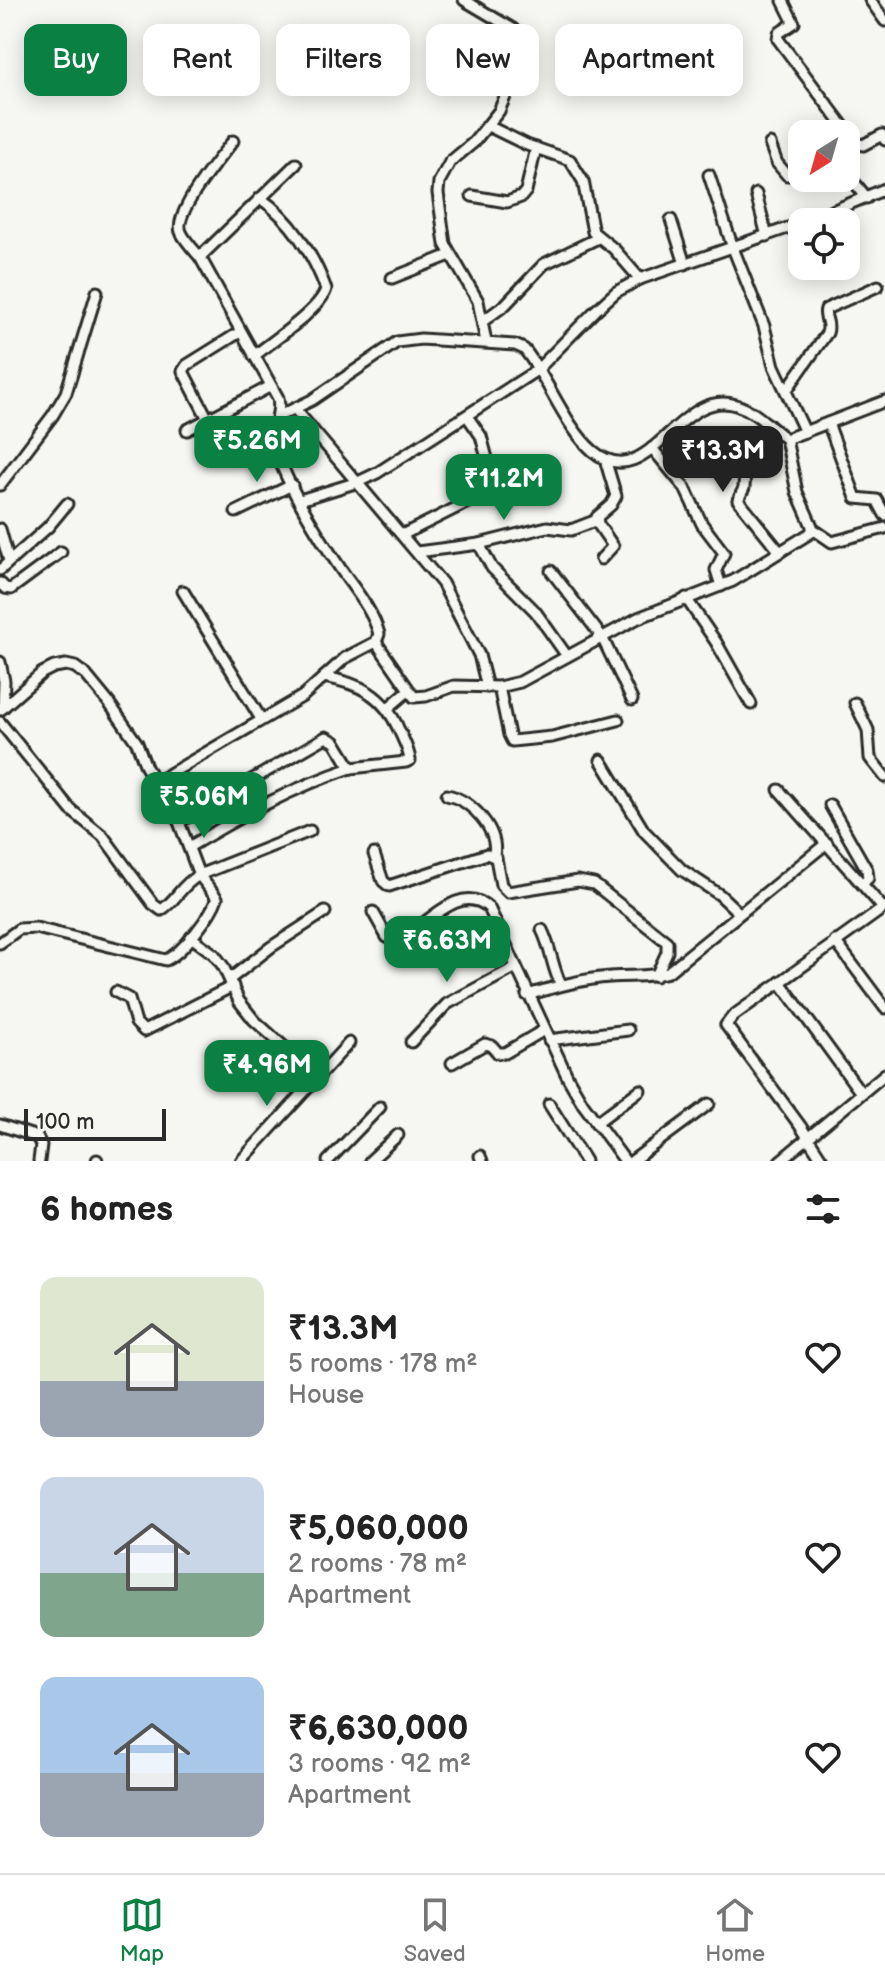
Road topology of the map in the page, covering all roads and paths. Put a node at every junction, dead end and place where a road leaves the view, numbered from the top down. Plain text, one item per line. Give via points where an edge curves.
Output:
1 (464, 0) edge
2 (870, 0) edge
3 (783, 1) edge
4 (885, 21) edge
5 (488, 126) junction
6 (884, 136) edge
7 (233, 141) dead end
8 (770, 144) dead end
9 (536, 148) junction
10 (296, 164) dead end
11 (709, 175) dead end
12 (788, 175) edge
13 (860, 189) edge
14 (885, 189) edge
15 (756, 194) dead end
16 (472, 196) dead end
17 (260, 198) junction
18 (867, 198) junction
19 (842, 208) edge
20 (671, 220) dead end
21 (788, 229) edge
22 (767, 236) junction
23 (598, 238) junction
24 (733, 248) junction
25 (450, 255) junction
26 (200, 257) junction
27 (685, 264) junction
28 (392, 278) dead end
29 (640, 279) junction
30 (878, 286) dead end
31 (97, 292) dead end
32 (483, 321) junction
33 (240, 332) junction
34 (486, 342) junction
35 (254, 356) junction
36 (537, 370) junction
37 (271, 386) junction
38 (786, 391) junction
39 (885, 401) edge
40 (295, 409) junction
41 (279, 416) junction
42 (467, 416) junction
43 (208, 419) junction
44 (828, 423) junction
45 (768, 424) junction
46 (187, 430) dead end
47 (805, 432) junction
48 (786, 439) junction
49 (652, 448) junction
50 (605, 459) junction
51 (358, 482) junction
52 (0, 485) edge
53 (292, 485) junction
54 (300, 500) junction
55 (67, 504) dead end
56 (236, 512) dead end
57 (885, 515) edge
58 (597, 520) junction
59 (885, 528) edge
60 (0, 529) edge
61 (813, 529) junction
62 (402, 535) junction
63 (479, 544) junction
64 (61, 552) dead end
65 (417, 552) junction
66 (780, 552) junction
67 (601, 559) dead end
68 (9, 561) junction
69 (0, 570) edge
70 (551, 571) dead end
71 (0, 583) edge
72 (721, 586) junction
73 (183, 591) dead end
74 (686, 598) junction
75 (602, 637) junction
76 (376, 642) junction
77 (567, 656) junction
78 (0, 662) edge
79 (324, 677) junction
80 (487, 687) junction
81 (499, 687) junction
82 (408, 691) junction
83 (632, 700) dead end
84 (855, 703) dead end
85 (751, 704) dead end
86 (388, 708) junction
87 (2, 709) edge
88 (261, 719) junction
89 (618, 720) dead end
90 (0, 722) edge
91 (601, 760) dead end
92 (351, 768) junction
93 (885, 777) edge
94 (156, 782) junction
95 (779, 790) dead end
96 (447, 795) dead end
97 (830, 805) dead end
98 (179, 822) junction
99 (310, 831) dead end
100 (827, 843) junction
101 (189, 847) junction
102 (374, 854) dead end
103 (494, 856) junction
104 (199, 875) junction
105 (862, 884) junction
106 (884, 908) edge
107 (325, 912) dead end
108 (373, 912) dead end
109 (739, 913) junction
110 (542, 930) dead end
111 (191, 937) junction
112 (835, 941) junction
113 (0, 943) edge
114 (516, 967) junction
115 (656, 976) junction
116 (232, 982) junction
117 (780, 982) junction
118 (561, 985) junction
119 (116, 992) dead end
120 (527, 995) junction
121 (885, 1008) edge
122 (544, 1030) junction
123 (628, 1030) dead end
124 (549, 1040) junction
125 (411, 1042) dead end
126 (349, 1043) dead end
127 (452, 1063) dead end
128 (885, 1074) edge
129 (318, 1077) junction
130 (640, 1090) dead end
131 (861, 1093) junction
132 (549, 1104) dead end
133 (709, 1104) dead end
134 (380, 1107) dead end
135 (596, 1123) junction
136 (0, 1125) edge
137 (398, 1135) dead end
138 (808, 1137) junction
139 (39, 1161) edge
140 (241, 1161) edge
141 (328, 1161) edge
142 (370, 1161) edge
143 (585, 1161) edge
144 (625, 1161) edge
145 (632, 1161) edge
146 (780, 1161) edge
147 (823, 1161) edge

1 - 5 street via 523,40 505,99
2 - 4 street
3 - 6 street via 794,23 778,39 856,143
5 - 9 street
5 - 25 street via 450,162 439,182 441,223
7 - 26 street via 181,220 181,232
8 - 12 street
9 - 16 street via 521,197 507,202
9 - 23 street via 578,168 590,227
10 - 17 street
11 - 24 street
13 - 18 street
14 - 18 street
15 - 22 street
17 - 26 street
17 - 35 street via 294,229 326,289 313,308
18 - 19 street
20 - 27 street
21 - 22 street
22 - 24 street
23 - 29 street
23 - 32 street via 544,264
24 - 27 street
24 - 38 street
25 - 28 street
25 - 32 street via 478,301
26 - 33 street
27 - 29 street
29 - 36 street via 616,292
30 - 38 street via 826,309 827,333
31 - 52 street via 66,393
32 - 34 street
33 - 35 street
33 - 43 street via 183,371
34 - 36 street via 524,349
34 - 40 street via 397,342
35 - 37 street
36 - 42 street
36 - 50 street via 586,444
37 - 41 street
37 - 43 street
38 - 47 street
39 - 44 street
40 - 41 street
40 - 51 street
41 - 53 street via 275,447
42 - 51 street
42 - 62 street via 481,436 498,487
43 - 46 street
44 - 47 street
44 - 57 street via 856,498 874,498
45 - 48 street
45 - 49 street via 733,404 715,403 699,408
45 - 66 street via 745,470 738,500
47 - 48 street
48 - 61 street via 797,492
49 - 50 street via 628,462
49 - 72 street via 685,488 724,553 716,570
50 - 58 street via 616,496
51 - 54 street
51 - 62 street
53 - 54 street
53 - 56 street
54 - 76 street via 377,625
55 - 68 street
58 - 63 street via 571,530 547,527
58 - 67 street via 613,546
59 - 61 street via 832,542
60 - 68 street
61 - 66 street
62 - 65 street
63 - 65 street
63 - 77 street via 492,568 535,611
64 - 71 street via 11,589
65 - 80 street via 458,610
66 - 72 street
68 - 69 street
70 - 75 street
72 - 74 street
73 - 88 street
74 - 75 street
74 - 85 street
75 - 77 street
75 - 83 street
76 - 79 street via 345,658
76 - 82 street
77 - 81 street via 520,682
78 - 87 street
79 - 86 street via 357,684
79 - 88 street via 303,696
80 - 81 street
80 - 82 street via 454,686 419,698
81 - 89 street via 512,741
82 - 86 street
84 - 93 street via 868,730 870,758
86 - 92 street via 410,760
87 - 94 street via 42,673 75,667 109,703
88 - 94 street
90 - 104 street via 71,810 103,836 157,909 165,909 184,884
91 - 109 street via 637,821 662,851
92 - 98 street via 326,737
92 - 101 street via 294,788
94 - 98 street
95 - 100 street
96 - 103 street via 473,808 494,839
97 - 105 street via 867,870
98 - 101 street
99 - 104 street
100 - 105 street
100 - 109 street
101 - 104 street
102 - 103 street via 389,886
103 - 115 street via 508,892 578,881 604,891 667,942
104 - 111 street via 217,898
105 - 106 street
106 - 112 street
107 - 116 street via 271,947
108 - 114 street via 387,937 397,942 459,901 482,902
109 - 115 street via 680,964
110 - 118 street
111 - 113 street via 171,958 161,960 36,928 19,929
111 - 116 street via 214,954
112 - 117 street
112 - 121 street
114 - 120 street
114 - 125 street via 447,1004
115 - 118 street
116 - 119 street via 144,1031 129,999
116 - 129 street via 254,1020
117 - 131 street
117 - 138 street via 726,1025
118 - 120 street
120 - 122 street
122 - 124 street
122 - 127 street via 505,1053 485,1044
123 - 124 street
124 - 135 street
126 - 129 street
128 - 131 street
129 - 140 street
130 - 135 street
131 - 138 street
132 - 143 street
133 - 145 street
134 - 141 street
135 - 144 street
136 - 139 street via 37,1137
137 - 142 street
138 - 146 street
138 - 147 street

